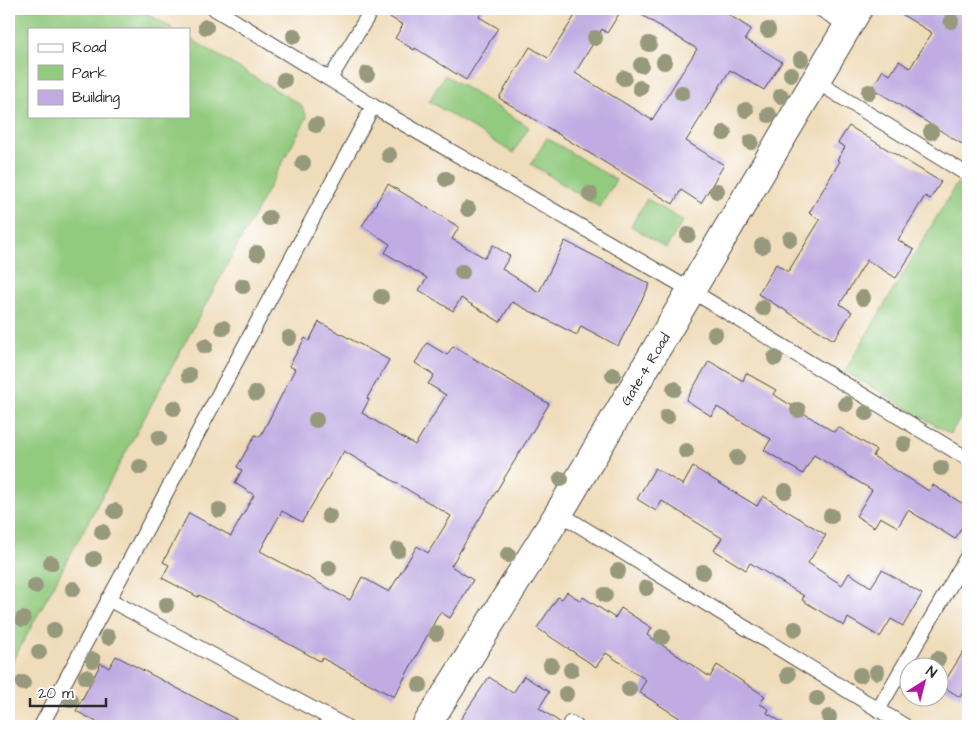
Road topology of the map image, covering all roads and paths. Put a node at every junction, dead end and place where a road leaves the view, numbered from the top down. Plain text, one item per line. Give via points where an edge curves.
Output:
1 (214, 9) edge
2 (372, 9) edge
3 (820, 9) edge
4 (853, 17) edge
5 (330, 79) junction
6 (817, 82) junction
7 (372, 106) junction
8 (968, 175) edge
9 (692, 291) junction
10 (968, 459) edge
11 (559, 513) junction
12 (968, 555) edge
13 (108, 599) junction
14 (878, 710) junction
15 (41, 726) edge
16 (345, 726) edge
17 (426, 726) edge
18 (905, 726) edge

1 - 5 lane
2 - 5 lane
3 - 4 lane
4 - 6 street, Gate-4 Road
5 - 7 lane
6 - 8 lane
6 - 9 street, Gate-4 Road
7 - 9 lane
7 - 13 lane
9 - 10 lane
9 - 11 street, Gate-4 Road
11 - 14 lane
11 - 17 street, Gate-4 Road
12 - 14 lane
13 - 15 lane
13 - 16 lane
14 - 18 lane

